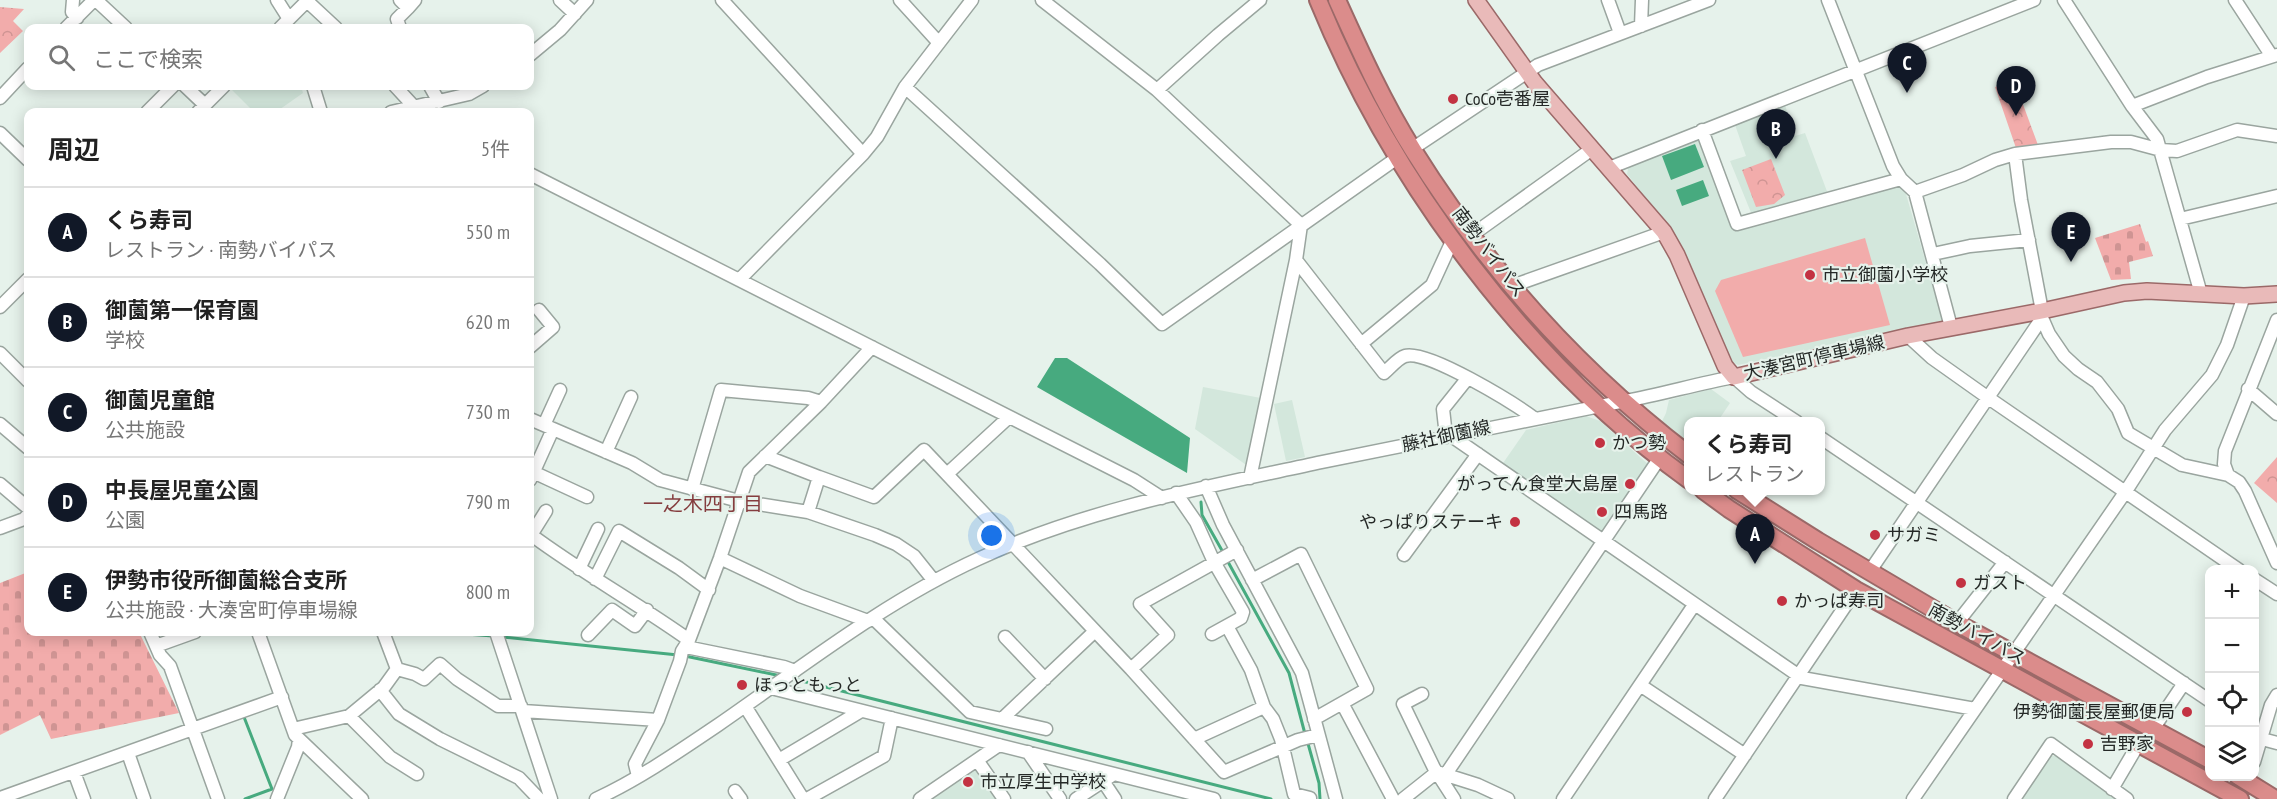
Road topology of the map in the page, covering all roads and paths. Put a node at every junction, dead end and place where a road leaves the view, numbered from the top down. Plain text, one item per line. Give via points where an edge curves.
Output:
1 (73, 0) edge
2 (95, 0) edge
3 (277, 0) edge
4 (560, 0) edge
5 (587, 0) edge
6 (722, 0) edge
7 (900, 0) edge
8 (972, 0) edge
9 (1042, 0) edge
10 (1260, 0) edge
11 (1318, 0) edge
12 (1337, 0) edge
13 (1476, 0) edge
14 (1608, 0) edge
15 (1642, 0) edge
16 (1709, 0) edge
17 (1828, 0) edge
18 (2034, 0) edge
19 (2064, 0) edge
20 (2235, 0) edge
21 (307, 1) edge
22 (408, 3) edge
23 (1244, 4) edge
24 (575, 14) junction
25 (77, 18) junction
26 (70, 24) edge
27 (122, 24) edge
28 (287, 24) edge
29 (332, 24) edge
30 (399, 24) edge
31 (1641, 26) junction
32 (1620, 33) junction
33 (939, 43) junction
34 (534, 51) edge
35 (2274, 55) edge
36 (1855, 70) junction
37 (1527, 71) junction
38 (24, 72) edge
39 (905, 87) junction
40 (169, 90) edge
41 (188, 90) edge
42 (220, 90) edge
43 (314, 90) edge
44 (399, 90) edge
45 (432, 90) edge
46 (476, 90) edge
47 (1157, 90) junction
48 (0, 98) edge
49 (439, 102) junction
50 (2132, 106) junction
51 (151, 108) edge
52 (201, 108) edge
53 (203, 108) edge
54 (320, 108) edge
55 (416, 108) edge
56 (422, 108) edge
57 (1702, 130) junction
58 (0, 134) edge
59 (2277, 136) edge
60 (1412, 149) junction
61 (1593, 149) junction
62 (2161, 150) junction
63 (863, 154) junction
64 (2015, 154) junction
65 (24, 156) edge
66 (1397, 158) junction
67 (1609, 168) junction
68 (534, 176) edge
69 (1901, 179) junction
70 (1915, 192) junction
71 (2277, 196) edge
72 (2180, 219) junction
73 (1301, 225) junction
74 (1664, 232) junction
75 (1472, 235) junction
76 (1453, 239) junction
77 (2029, 240) junction
78 (1933, 254) junction
79 (1296, 260) junction
80 (739, 280) junction
81 (24, 283) edge
82 (1512, 286) junction
83 (2201, 294) junction
84 (2277, 294) edge
85 (2244, 296) junction
86 (0, 307) edge
87 (539, 310) dead end
88 (2042, 314) junction
89 (2277, 320) edge
90 (1951, 327) junction
91 (1908, 336) junction
92 (534, 344) edge
93 (1361, 344) junction
94 (872, 347) junction
95 (0, 353) edge
96 (24, 377) edge
97 (1734, 377) junction
98 (1467, 379) junction
99 (2248, 389) junction
100 (560, 390) dead end
101 (631, 397) dead end
102 (1987, 397) junction
103 (1624, 401) junction
104 (821, 402) junction
105 (1599, 406) junction
106 (2277, 414) edge
107 (1009, 417) junction
108 (1789, 417) edge
109 (1534, 418) junction
110 (534, 421) edge
111 (0, 424) edge
112 (549, 427) junction
113 (1448, 435) junction
114 (1825, 441) edge
115 (24, 445) edge
116 (2154, 448) junction
117 (1684, 451) edge
118 (606, 452) junction
119 (1478, 454) junction
120 (765, 456) junction
121 (1659, 459) junction
122 (534, 468) edge
123 (947, 474) junction
124 (2228, 475) junction
125 (1684, 476) edge
126 (534, 477) edge
127 (819, 477) junction
128 (1250, 478) junction
129 (0, 484) edge
130 (1206, 486) junction
131 (692, 489) junction
132 (2126, 491) junction
133 (1176, 493) junction
134 (1710, 495) edge
135 (1745, 495) edge
136 (587, 496) dead end
137 (1162, 498) junction
138 (738, 501) junction
139 (1919, 502) junction
140 (24, 505) edge
141 (546, 511) dead end
142 (808, 512) junction
143 (24, 519) edge
144 (0, 528) edge
145 (534, 529) edge
146 (598, 529) dead end
147 (534, 538) edge
148 (1605, 541) junction
149 (1012, 544) junction
150 (1235, 551) junction
151 (1404, 555) dead end
152 (720, 558) junction
153 (1216, 561) junction
154 (2006, 562) junction
155 (2277, 563) edge
156 (2232, 565) edge
157 (579, 569) junction
158 (1870, 571) junction
159 (595, 579) junction
160 (1252, 580) junction
161 (934, 581) junction
162 (2259, 582) edge
163 (709, 590) junction
164 (1856, 590) junction
165 (2277, 594) edge
166 (2054, 595) junction
167 (1694, 604) junction
168 (647, 610) junction
169 (871, 620) junction
170 (1957, 623) junction
171 (1227, 626) junction
172 (1095, 631) junction
173 (1212, 634) dead end
174 (152, 636) edge
175 (184, 636) edge
176 (259, 636) edge
177 (385, 636) edge
178 (497, 636) edge
179 (588, 636) dead end
180 (1005, 637) dead end
181 (156, 646) junction
182 (684, 650) junction
183 (2013, 654) junction
184 (397, 669) junction
185 (1131, 669) junction
186 (2001, 670) junction
187 (794, 672) junction
188 (1799, 676) junction
189 (1045, 679) junction
190 (2184, 683) junction
191 (1640, 685) junction
192 (775, 686) junction
193 (380, 690) junction
194 (1422, 694) dead end
195 (282, 697) junction
196 (2205, 698) edge
197 (2275, 701) edge
198 (1342, 703) junction
199 (745, 706) junction
200 (1264, 707) junction
201 (522, 709) junction
202 (1976, 710) junction
203 (861, 711) junction
204 (349, 716) junction
205 (892, 718) junction
206 (1002, 719) junction
207 (1314, 719) junction
208 (658, 720) junction
209 (193, 729) junction
210 (1046, 729) dead end
211 (2152, 729) junction
212 (296, 734) junction
213 (2259, 734) edge
214 (2259, 736) edge
215 (1308, 737) junction
216 (1194, 739) junction
217 (2139, 743) junction
218 (2277, 743) edge
219 (999, 745) junction
220 (1283, 748) junction
221 (1028, 752) junction
222 (128, 753) junction
223 (1745, 755) junction
224 (2205, 757) edge
225 (779, 760) junction
226 (977, 760) junction
227 (74, 772) junction
228 (1442, 773) junction
229 (417, 774) dead end
230 (1114, 774) junction
231 (638, 776) junction
232 (1103, 781) junction
233 (2251, 781) edge
234 (1167, 787) junction
235 (2112, 789) junction
236 (22, 795) edge
237 (0, 798) edge
238 (1206, 798) edge
239 (1310, 798) edge
240 (84, 799) edge
241 (144, 799) edge
242 (218, 799) edge
243 (277, 799) edge
244 (362, 799) edge
245 (539, 799) edge
246 (551, 799) edge
247 (596, 799) edge
248 (805, 799) edge
249 (920, 799) edge
250 (1004, 799) edge
251 (1060, 799) edge
252 (1076, 799) edge
253 (1115, 799) edge
254 (1175, 799) edge
255 (1336, 799) edge
256 (1393, 799) edge
257 (1403, 799) edge
258 (1454, 799) edge
259 (1509, 799) edge
260 (1563, 799) edge
261 (1715, 799) edge
262 (1913, 799) edge
263 (2014, 799) edge
264 (2127, 799) edge
265 (2240, 799) edge
266 (2275, 799) edge

1 - 25 street via 72,12
2 - 25 street
2 - 27 street
3 - 28 street
4 - 24 street
5 - 24 street
6 - 63 street
7 - 33 street
8 - 33 street
9 - 47 street
10 - 23 street
11 - 66 highway, 南勢バイパス
12 - 60 highway, 南勢バイパス via 1367,68
13 - 37 main road, 大湊宮町停車場線
14 - 32 street
15 - 31 street
16 - 31 street
17 - 36 street
18 - 36 street
19 - 50 street
20 - 35 street
21 - 28 street
21 - 29 street
22 - 30 street via 397,19
23 - 47 street
24 - 34 street
25 - 26 street
31 - 32 street
32 - 37 street
33 - 39 street
35 - 50 street
36 - 57 street
36 - 69 street
37 - 60 street
37 - 61 main road, 大湊宮町停車場線
38 - 48 street
39 - 63 street
39 - 73 street via 1162,324
40 - 51 street
41 - 52 street
42 - 53 street
43 - 54 street
44 - 55 street
45 - 49 street
46 - 49 street
47 - 73 street
49 - 56 street
50 - 62 street
57 - 67 street
57 - 69 street via 1737,224
58 - 65 street
59 - 62 street via 2237,130 2177,151
60 - 75 highway, 南勢バイパス
61 - 67 main road, 大湊宮町停車場線
61 - 75 street
62 - 64 street via 2131,142 2111,142
62 - 72 street
63 - 80 street
64 - 70 street
64 - 77 street
66 - 73 street
66 - 76 highway, 南勢バイパス
67 - 74 main road, 大湊宮町停車場線
68 - 80 street
69 - 70 street
70 - 78 street
71 - 72 street
72 - 83 street
73 - 79 street
74 - 82 street
74 - 97 main road, 大湊宮町停車場線 via 1725,366
75 - 82 highway, 南勢バイパス
76 - 93 street via 1432,285
76 - 105 highway, 南勢バイパス via 1500,301
77 - 78 street
77 - 88 street
78 - 90 street
79 - 93 street
79 - 128 street
80 - 94 street
81 - 86 street
82 - 103 highway, 南勢バイパス via 1545,326
83 - 85 main road, 大湊宮町停車場線
83 - 88 main road, 大湊宮町停車場線 via 2124,292
84 - 85 main road, 大湊宮町停車場線
85 - 116 street via 2212,375
87 - 92 street via 553,327
88 - 90 main road, 大湊宮町停車場線
88 - 102 street
88 - 116 street via 2049,334 2064,356 2097,382 2118,409 2128,433
89 - 99 street
90 - 91 main road, 大湊宮町停車場線
91 - 97 main road, 大湊宮町停車場線
91 - 102 street
93 - 98 street via 1384,373 1404,356 1411,355
94 - 104 street
94 - 107 street
95 - 96 street
97 - 103 street, 藤社御薗線
97 - 108 street
98 - 109 street
98 - 113 street via 1443,409
99 - 106 street
99 - 124 street via 2225,451
100 - 112 street
101 - 118 street
102 - 132 street
102 - 139 street
103 - 105 street, 藤社御薗線
103 - 117 highway, 南勢バイパス
104 - 120 street
104 - 131 street via 721,390
105 - 109 street, 藤社御薗線
105 - 121 highway, 南勢バイパス
107 - 123 street
107 - 137 street
109 - 113 street, 藤社御薗線
110 - 112 street
111 - 115 street
112 - 118 street
112 - 122 street
113 - 119 street
113 - 128 street, 藤社御薗線
114 - 139 street
116 - 124 street via 2182,465
116 - 132 street
118 - 131 street via 660,480
119 - 148 street
119 - 151 street
120 - 127 street
120 - 138 street via 749,472
121 - 125 highway, 南勢バイパス
121 - 148 street
123 - 127 street via 924,450 874,497
123 - 149 street
124 - 155 street via 2245,491
126 - 136 street
127 - 142 street
128 - 130 street, 藤社御薗線
129 - 140 street
130 - 133 street, 藤社御薗線
130 - 150 street
131 - 138 street
132 - 156 street
132 - 166 street
133 - 137 street, 藤社御薗線
133 - 153 street
134 - 164 highway, 南勢バイパス
135 - 158 highway, 南勢バイパス
137 - 149 street, 藤社御薗線
138 - 142 street
138 - 152 street
139 - 154 street
139 - 158 street
141 - 145 street
142 - 161 street via 896,544 914,556
143 - 144 street
146 - 157 street
147 - 157 street
148 - 167 street
148 - 228 street
149 - 161 street, 藤社御薗線
149 - 172 street
150 - 153 street
150 - 160 street
152 - 163 street
152 - 169 street via 800,596
153 - 171 street via 1243,612 1241,618
153 - 185 street via 1140,604 1168,635
154 - 166 street
154 - 170 street
157 - 159 street
158 - 170 highway, 南勢バイパス
159 - 163 street via 619,531
159 - 168 street
160 - 198 street via 1301,554 1367,689
160 - 207 street via 1302,673
161 - 169 street, 藤社御薗線
162 - 165 street
163 - 182 street
164 - 186 highway, 南勢バイパス
164 - 188 street
166 - 183 street
166 - 190 street
167 - 188 street
167 - 191 street
168 - 179 street via 635,626 612,610
168 - 182 street
169 - 187 street, 藤社御薗線
169 - 206 street via 970,712
170 - 183 highway, 南勢バイパス
171 - 173 street
171 - 200 street via 1251,670
172 - 185 street
172 - 189 street
174 - 181 street
175 - 181 street
176 - 195 street
177 - 184 street
178 - 201 street
180 - 189 street
181 - 209 street via 170,666
182 - 187 street
182 - 208 street
183 - 186 street
183 - 211 highway, 南勢バイパス
184 - 193 street
184 - 201 street via 424,679 440,664 498,706
185 - 216 street
186 - 202 street
186 - 217 highway, 南勢バイパス
187 - 192 street, 藤社御薗線
188 - 202 street
188 - 223 street
189 - 206 street
190 - 196 street
190 - 211 street
191 - 223 street
191 - 260 street
192 - 199 street, 藤社御薗線
192 - 203 street
193 - 204 street
193 - 245 street via 399,714 519,778
194 - 228 street via 1403,704
195 - 209 street
195 - 212 street
197 - 213 street
198 - 207 street
198 - 256 street
199 - 225 street
199 - 231 street, 藤社御薗線
200 - 216 street
200 - 220 street via 1273,719
201 - 208 street
201 - 246 street
202 - 262 street
203 - 205 street
203 - 225 street
204 - 212 street
204 - 229 street via 390,757
205 - 219 street
205 - 248 street via 884,756
206 - 210 street
207 - 215 street
208 - 231 street via 635,764
209 - 222 street
209 - 242 street
211 - 224 highway, 南勢バイパス
212 - 243 street via 298,747
212 - 244 street
214 - 218 street
215 - 220 street
215 - 255 street
216 - 220 street via 1224,772
217 - 235 street
217 - 265 highway, 南勢バイパス
219 - 221 street
219 - 226 street
220 - 239 street via 1293,794
221 - 230 street
221 - 251 street
222 - 227 street
222 - 241 street
223 - 261 street
225 - 248 street
226 - 249 street
226 - 250 street
227 - 236 street
227 - 240 street
228 - 257 street
228 - 258 street
228 - 259 street
230 - 232 street
230 - 234 street
231 - 247 street, 藤社御薗線
232 - 252 street
232 - 253 street
233 - 266 highway
234 - 238 street
234 - 254 street
235 - 263 street via 2051,744
235 - 264 street
236 - 237 street

